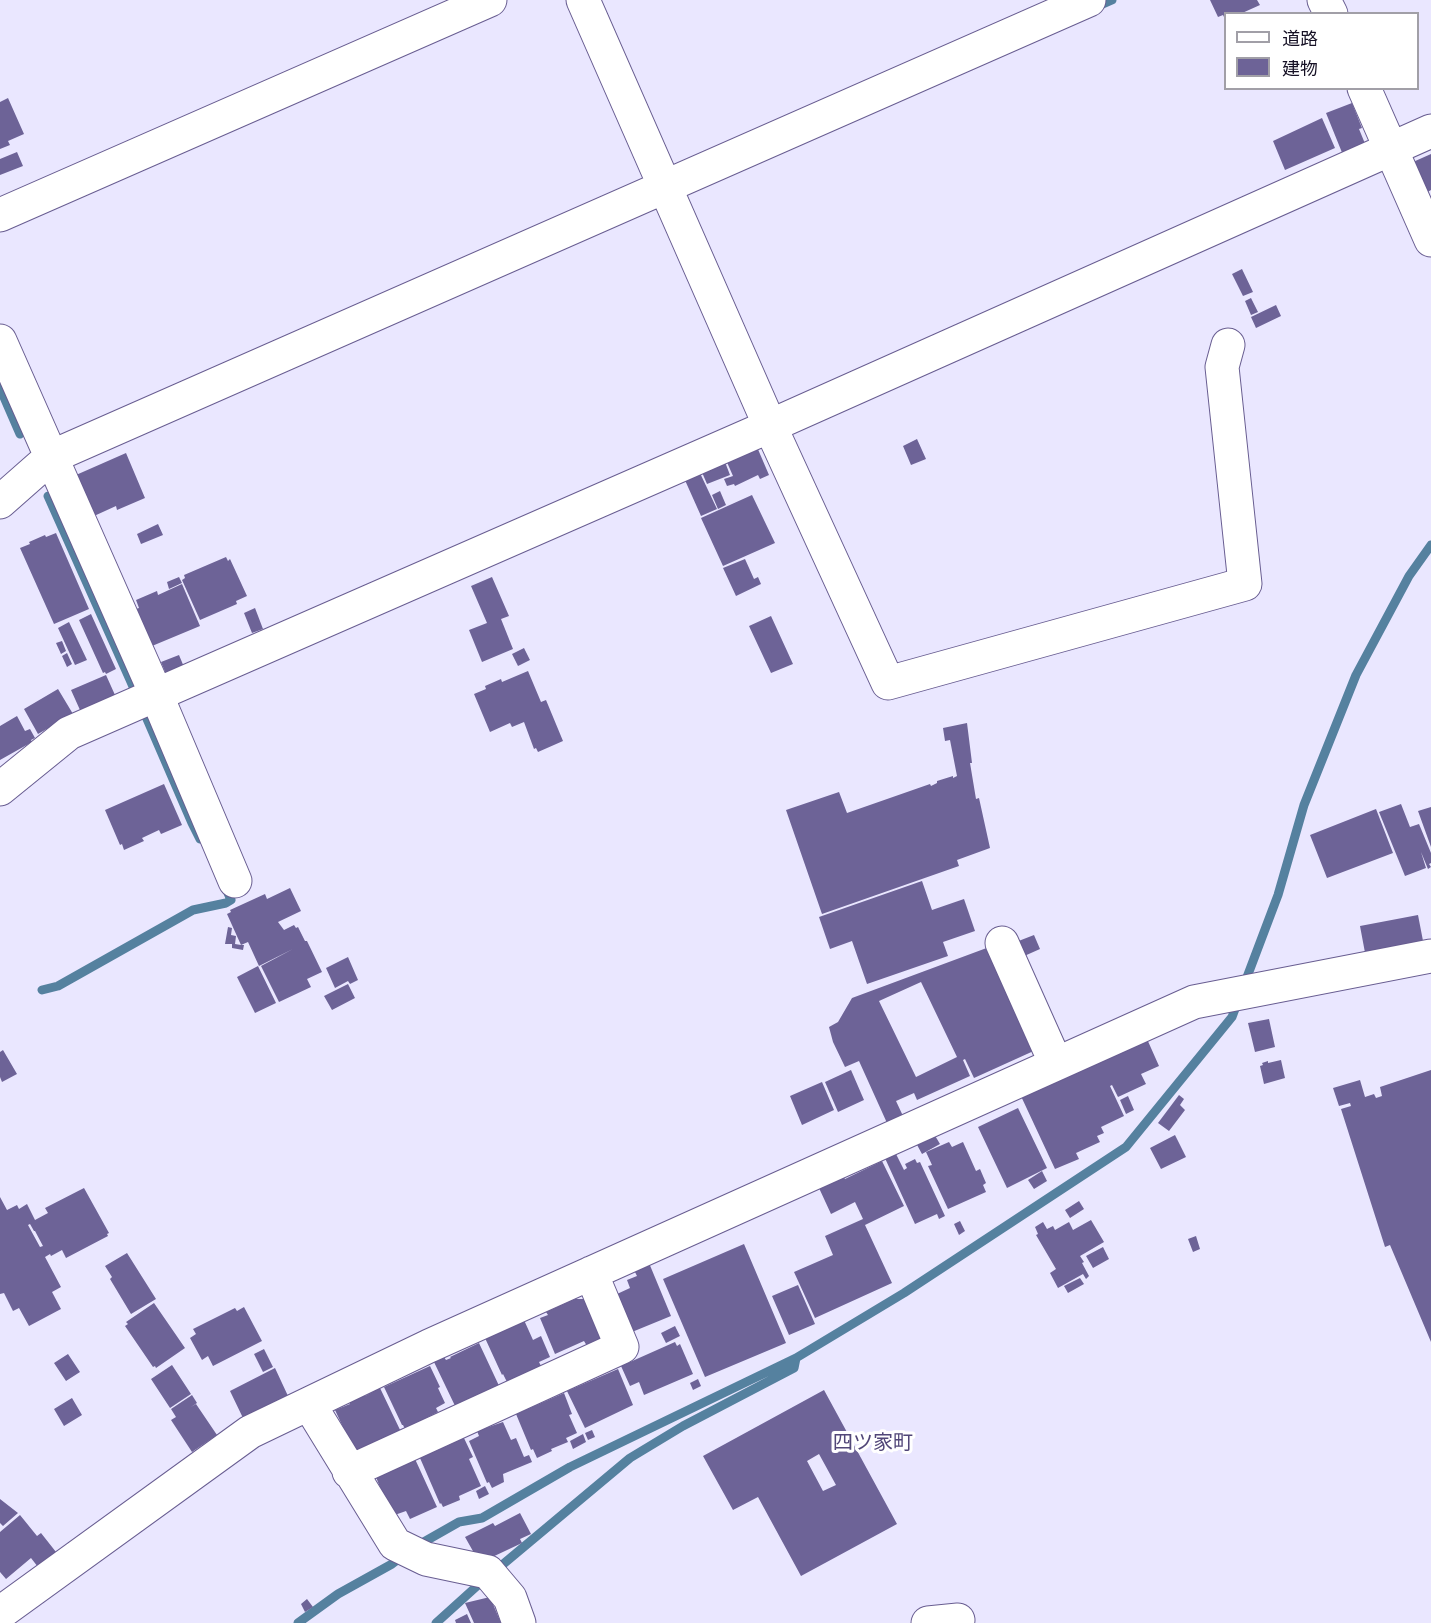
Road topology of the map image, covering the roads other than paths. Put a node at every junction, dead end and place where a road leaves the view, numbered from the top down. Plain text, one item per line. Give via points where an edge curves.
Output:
1 (490, 0) edge
2 (583, 0) edge
3 (1089, 0) edge
4 (1365, 90) edge
5 (1431, 131) edge
6 (1391, 149) junction
7 (665, 187) junction
8 (0, 215) edge
9 (1431, 240) edge
10 (0, 341) edge
11 (1228, 345) dead end
12 (770, 426) junction
13 (51, 457) junction
14 (0, 502) edge
15 (156, 694) junction
16 (0, 789) edge
17 (235, 881) dead end
18 (1002, 943) dead end
19 (1431, 956) edge
20 (1056, 1064) junction
21 (591, 1273) junction
22 (309, 1404) junction
23 (349, 1472) junction
24 (5, 1601) edge
25 (519, 1623) edge

1 - 8 street
2 - 7 street
3 - 7 street
4 - 6 street
5 - 6 street
6 - 9 street
6 - 12 street
7 - 12 street
7 - 13 street
10 - 13 street
11 - 12 street via 1222,367 1245,584 888,682
12 - 15 street
13 - 14 street
13 - 15 street
15 - 16 street via 69,733
15 - 17 street
18 - 20 street
19 - 20 street via 1194,1002
20 - 21 street
21 - 22 street
21 - 23 street via 622,1347
22 - 23 street
22 - 24 street via 250,1432
23 - 25 street via 394,1544 426,1559 488,1572 510,1598

